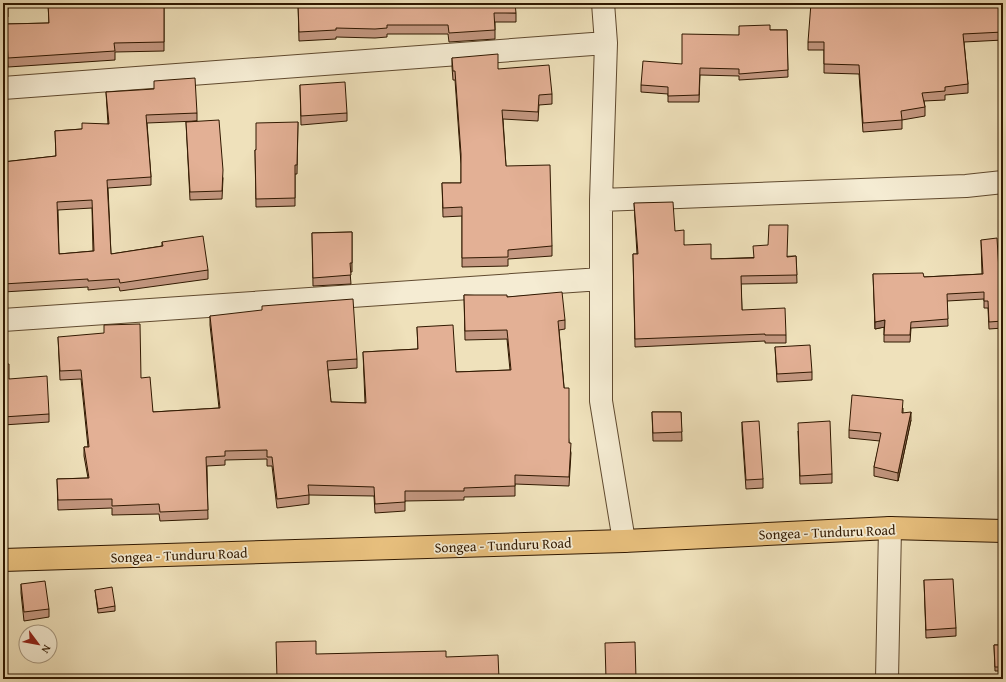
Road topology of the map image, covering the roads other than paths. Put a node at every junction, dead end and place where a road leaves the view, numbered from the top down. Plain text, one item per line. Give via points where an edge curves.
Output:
1 (603, 3) edge
2 (606, 43) junction
3 (3, 88) edge
4 (1003, 182) edge
5 (601, 200) junction
6 (601, 278) junction
7 (3, 320) edge
8 (890, 528) junction
9 (1003, 531) edge
10 (624, 541) junction
11 (3, 560) edge
12 (887, 679) edge

1 - 2 street
2 - 3 street
2 - 5 street
4 - 5 street via 966,186
5 - 6 street
6 - 7 street
6 - 10 street via 601,400
8 - 9 highway, Songea - Tunduru Road
8 - 10 highway, Songea - Tunduru Road
8 - 12 street
10 - 11 highway, Songea - Tunduru Road

